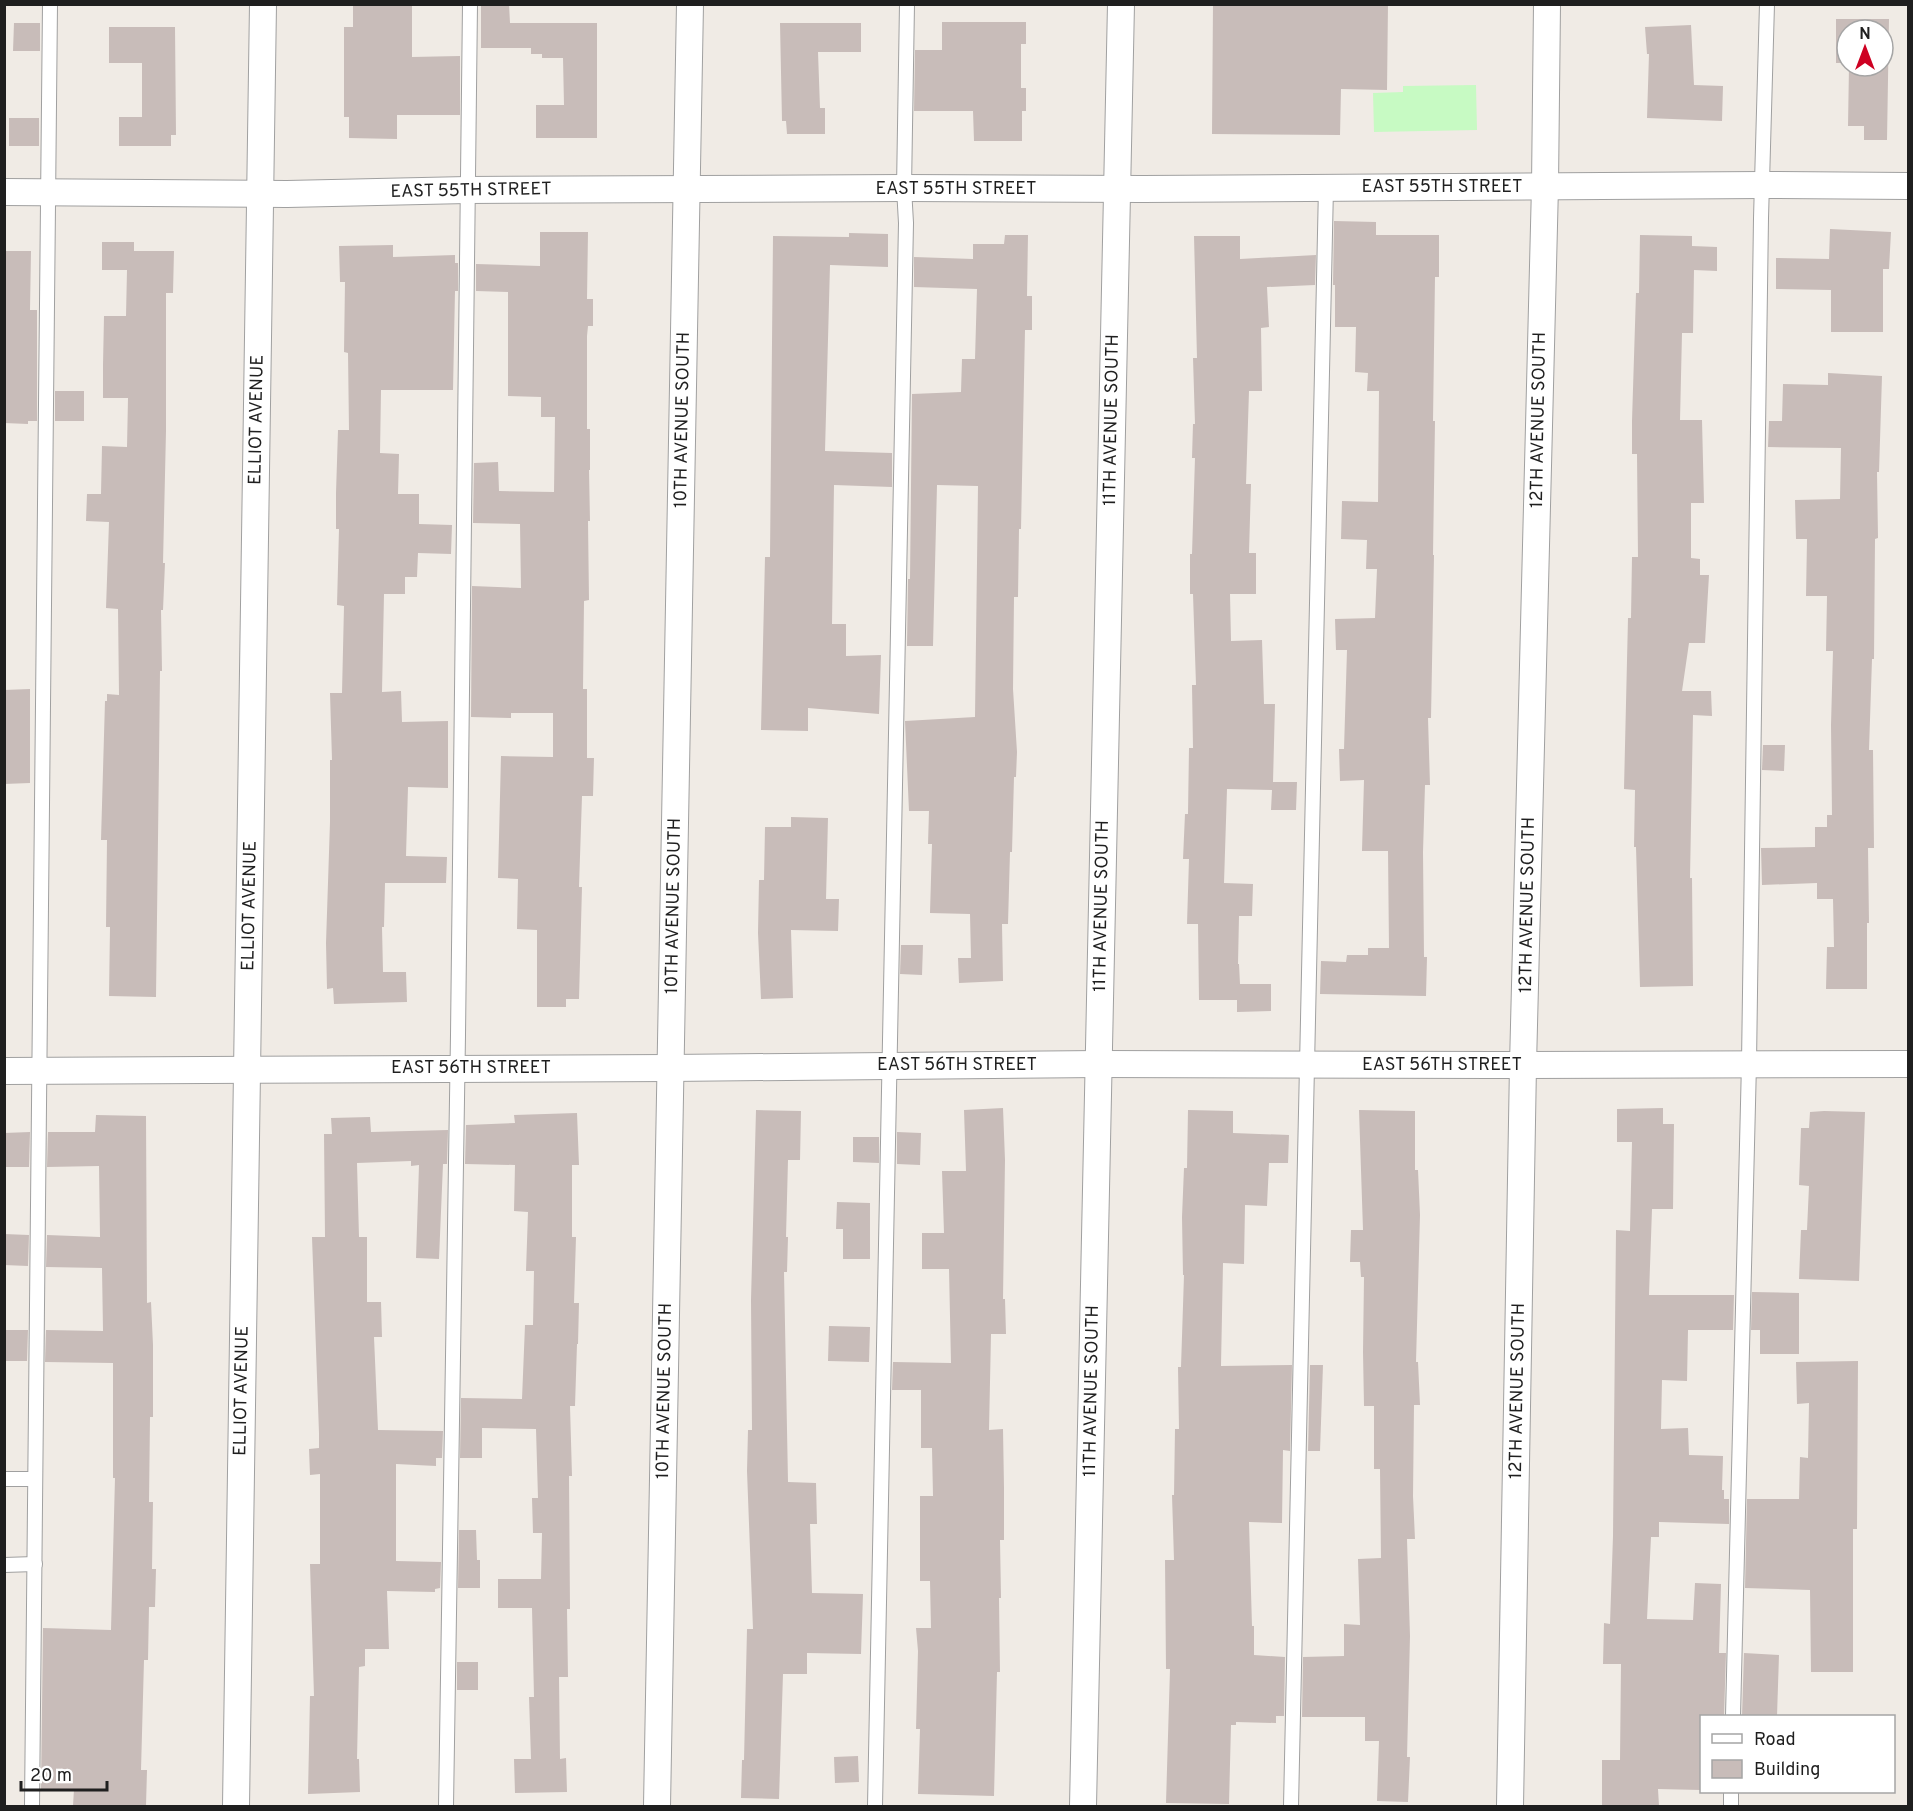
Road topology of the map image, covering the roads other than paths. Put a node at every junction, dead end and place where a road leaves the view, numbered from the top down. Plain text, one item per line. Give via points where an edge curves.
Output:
1 (50, 4) edge
2 (263, 4) edge
3 (470, 4) edge
4 (690, 4) edge
5 (907, 4) edge
6 (1121, 4) edge
7 (1547, 4) edge
8 (1767, 4) edge
9 (1762, 185) junction
10 (1545, 186) junction
11 (1908, 186) edge
12 (904, 188) junction
13 (1326, 188) junction
14 (688, 189) junction
15 (1118, 189) junction
16 (467, 190) junction
17 (4, 192) edge
18 (47, 192) junction
19 (260, 194) junction
20 (1749, 1063) junction
21 (1099, 1064) junction
22 (1307, 1064) junction
23 (1908, 1064) edge
24 (888, 1065) junction
25 (1523, 1065) junction
26 (458, 1068) junction
27 (670, 1068) junction
28 (248, 1069) junction
29 (4, 1071) edge
30 (40, 1071) junction
31 (4, 1479) edge
32 (35, 1479) junction
33 (34, 1564) junction
34 (4, 1565) edge
35 (1733, 1715) edge
36 (32, 1806) edge
37 (236, 1806) edge
38 (446, 1806) edge
39 (657, 1806) edge
40 (875, 1806) edge
41 (1083, 1806) edge
42 (1291, 1806) edge
43 (1510, 1806) edge

1 - 18 lane
2 - 19 street, ELLIOT AVENUE
3 - 16 lane
4 - 14 street, 10TH AVENUE SOUTH
5 - 12 lane
6 - 15 street, 11TH AVENUE SOUTH
7 - 10 street, 12TH AVENUE SOUTH
8 - 9 lane
9 - 10 street, EAST 55TH STREET
9 - 11 street, EAST 55TH STREET
9 - 20 lane
10 - 13 street, EAST 55TH STREET
10 - 25 street, 12TH AVENUE SOUTH
12 - 14 street, EAST 55TH STREET
12 - 15 street, EAST 55TH STREET
12 - 24 lane
13 - 15 street, EAST 55TH STREET
13 - 22 lane
14 - 16 street, EAST 55TH STREET
14 - 27 street, 10TH AVENUE SOUTH
15 - 21 street, 11TH AVENUE SOUTH
16 - 19 street, EAST 55TH STREET
16 - 26 lane
17 - 18 street, EAST 55TH STREET
18 - 19 street, EAST 55TH STREET
18 - 30 lane
19 - 28 street, ELLIOT AVENUE
20 - 23 street, EAST 56TH STREET
20 - 25 street, EAST 56TH STREET
20 - 35 lane
21 - 22 street, EAST 56TH STREET
21 - 24 street, EAST 56TH STREET
21 - 41 street, 11TH AVENUE SOUTH
22 - 25 street, EAST 56TH STREET
22 - 42 lane
24 - 27 street, EAST 56TH STREET
24 - 40 lane
25 - 43 street, 12TH AVENUE SOUTH
26 - 27 street, EAST 56TH STREET
26 - 28 street, EAST 56TH STREET
26 - 38 lane
27 - 39 street, 10TH AVENUE SOUTH
28 - 30 street, EAST 56TH STREET
28 - 37 street, ELLIOT AVENUE
29 - 30 street, EAST 56TH STREET
30 - 32 lane
31 - 32 lane
32 - 33 lane
33 - 34 lane
33 - 36 lane

